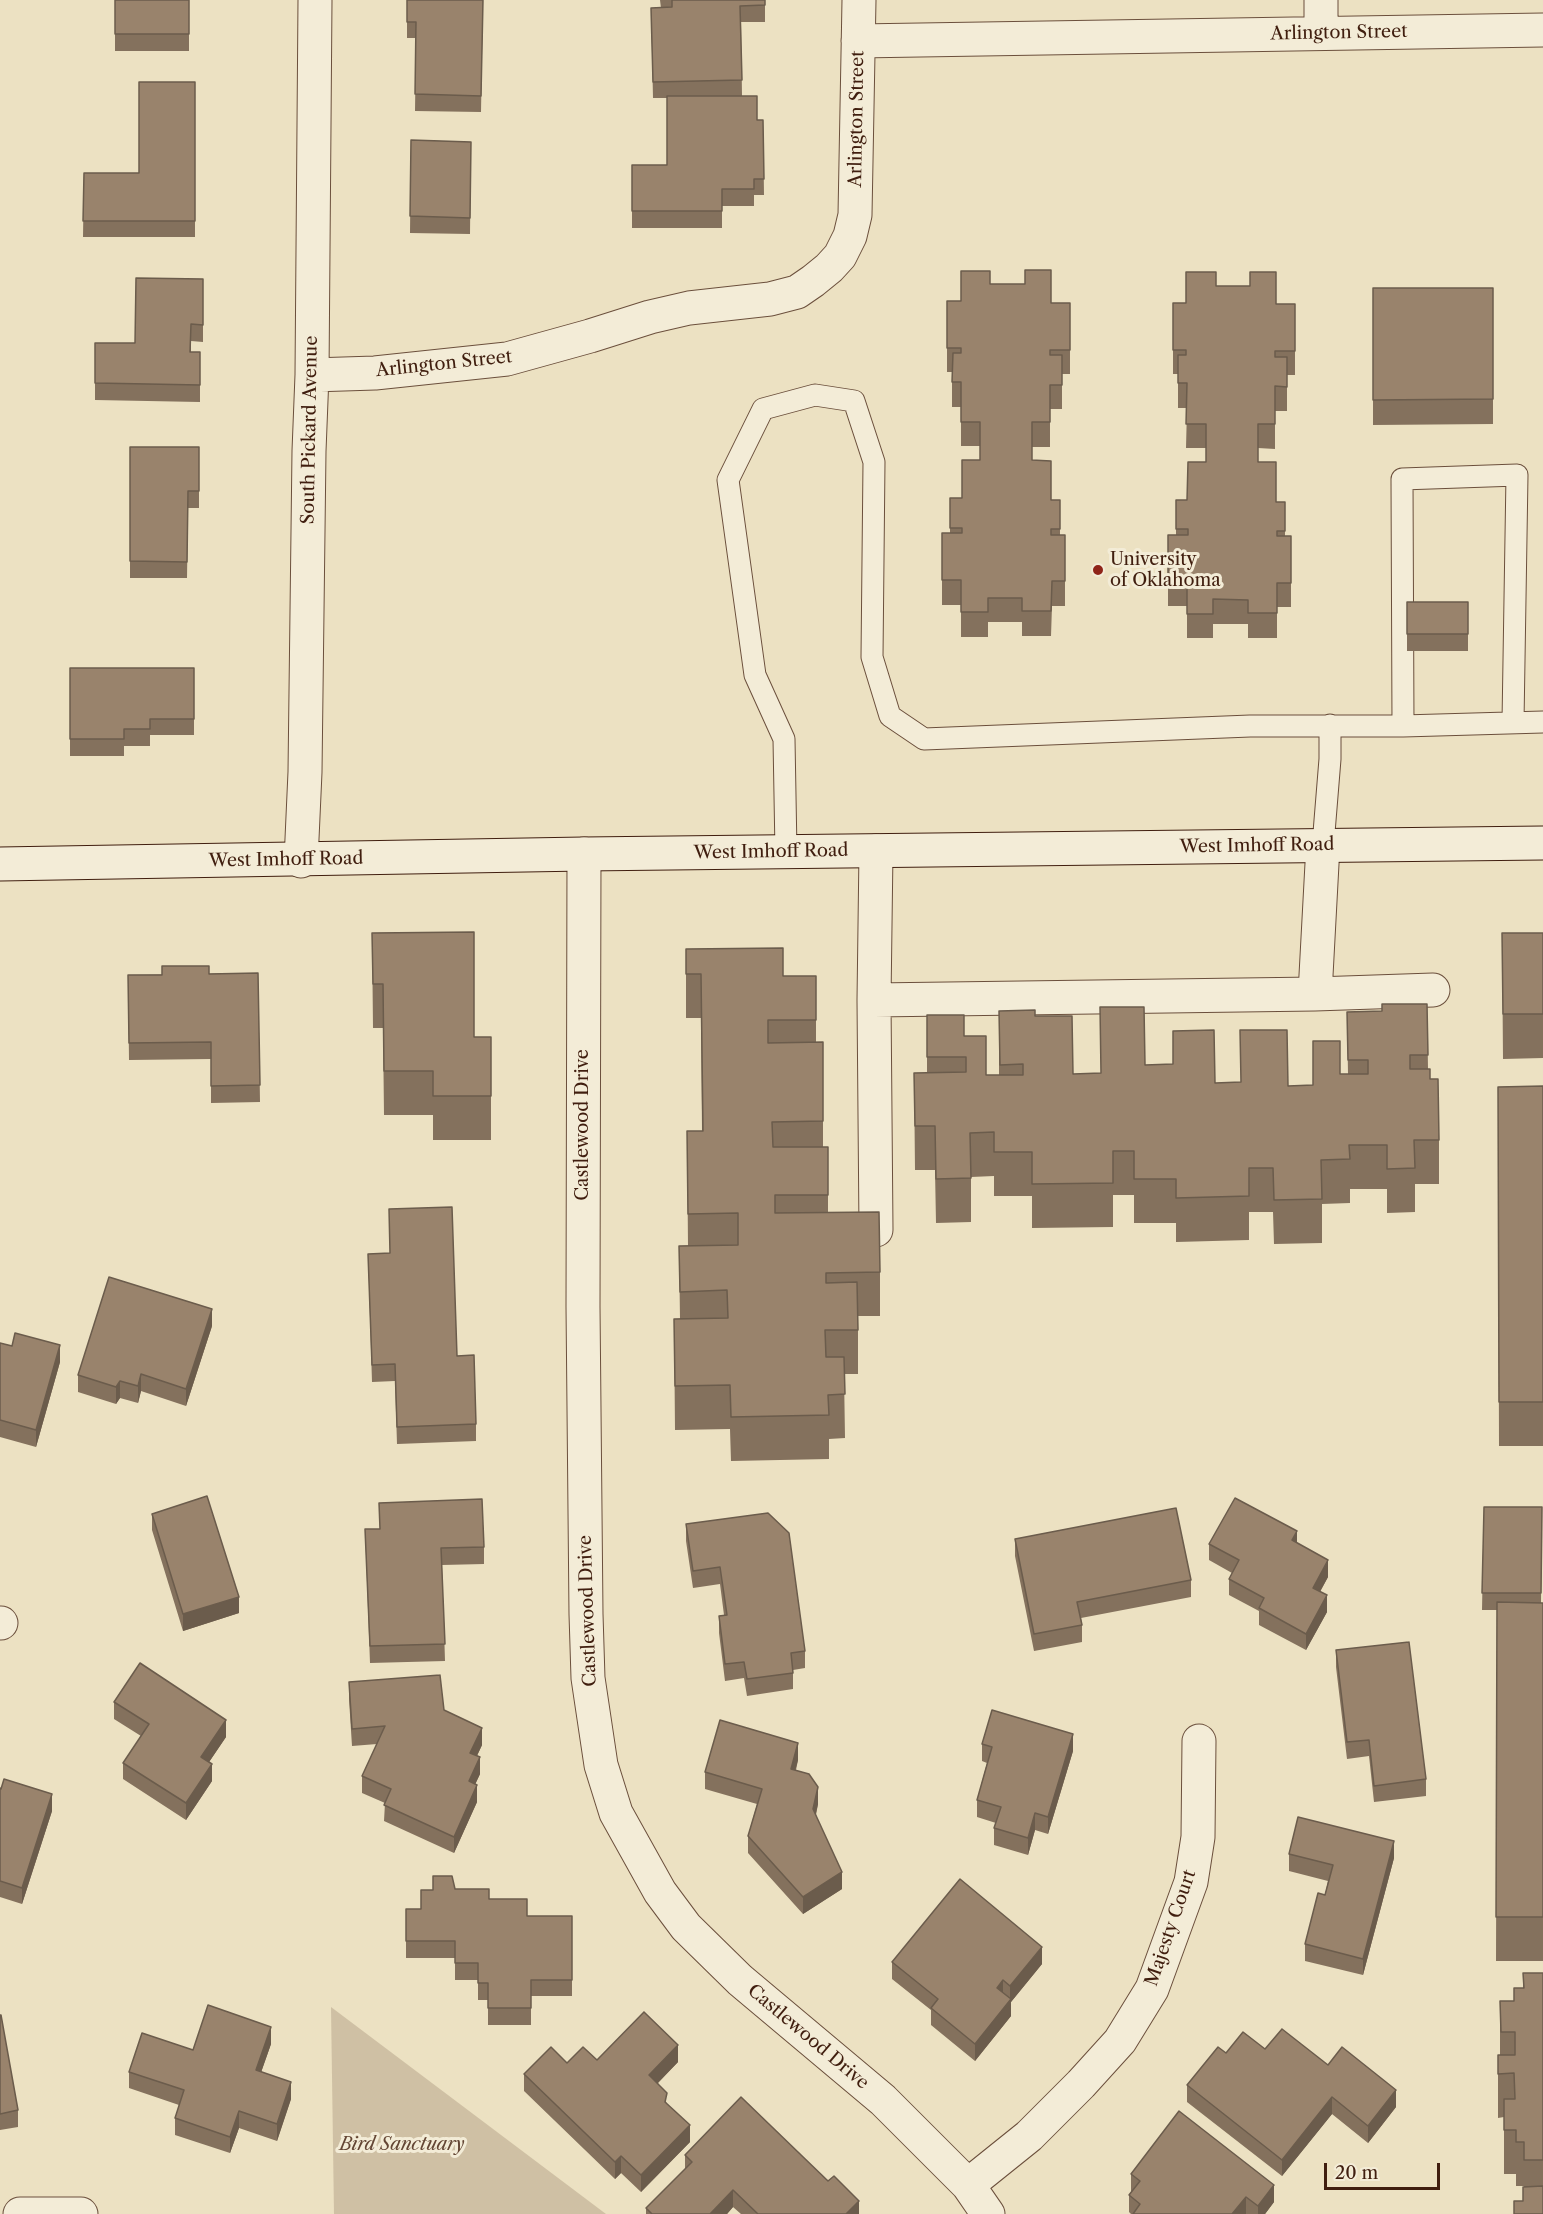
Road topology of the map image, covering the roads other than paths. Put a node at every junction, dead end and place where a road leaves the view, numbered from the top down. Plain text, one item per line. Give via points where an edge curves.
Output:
1 (315, 0) edge
2 (858, 0) edge
3 (1321, 0) edge
4 (1543, 30) edge
5 (1321, 33) junction
6 (858, 42) junction
7 (312, 375) junction
8 (1513, 722) junction
9 (1543, 722) edge
10 (1330, 725) junction
11 (1403, 726) junction
12 (1543, 843) edge
13 (1323, 845) junction
14 (876, 851) junction
15 (786, 852) junction
16 (584, 854) junction
17 (301, 861) junction
18 (0, 864) edge
19 (1433, 990) dead end
20 (1315, 994) junction
21 (874, 1000) junction
22 (876, 1230) edge
23 (1199, 1741) dead end
24 (968, 2185) junction
25 (20, 2214) edge
26 (81, 2214) edge
27 (988, 2214) edge

1 - 7 street, South Pickard Avenue
2 - 6 street
3 - 5 street
4 - 5 street, Arlington Street
5 - 6 street, Arlington Street
6 - 7 street, Arlington Street via 855,214 850,236 829,268 797,292 650,317 507,359 375,373
7 - 17 street, South Pickard Avenue
8 - 9 lane
8 - 11 lane
8 - 11 lane via 1516,475 1402,479
10 - 11 lane
10 - 13 lane
10 - 15 lane via 924,739 890,716 872,657 874,462 854,401 815,394 763,409 728,480 756,675 784,739
12 - 13 street, West Imhoff Road
13 - 14 street, West Imhoff Road
13 - 20 street
14 - 15 street, West Imhoff Road
14 - 21 street
15 - 16 street, West Imhoff Road
16 - 17 street, West Imhoff Road
16 - 24 street, Castlewood Drive via 586,1614 588,1678 601,1765 616,1813 660,1892 686,1928 740,1980 883,2100
17 - 18 street, West Imhoff Road
19 - 20 street
20 - 21 street
21 - 22 street
23 - 24 street, Majesty Court via 1198,1838 1191,1882 1152,1989 1120,2041 1081,2084 1029,2136
24 - 27 street, Castlewood Drive
25 - 26 street

